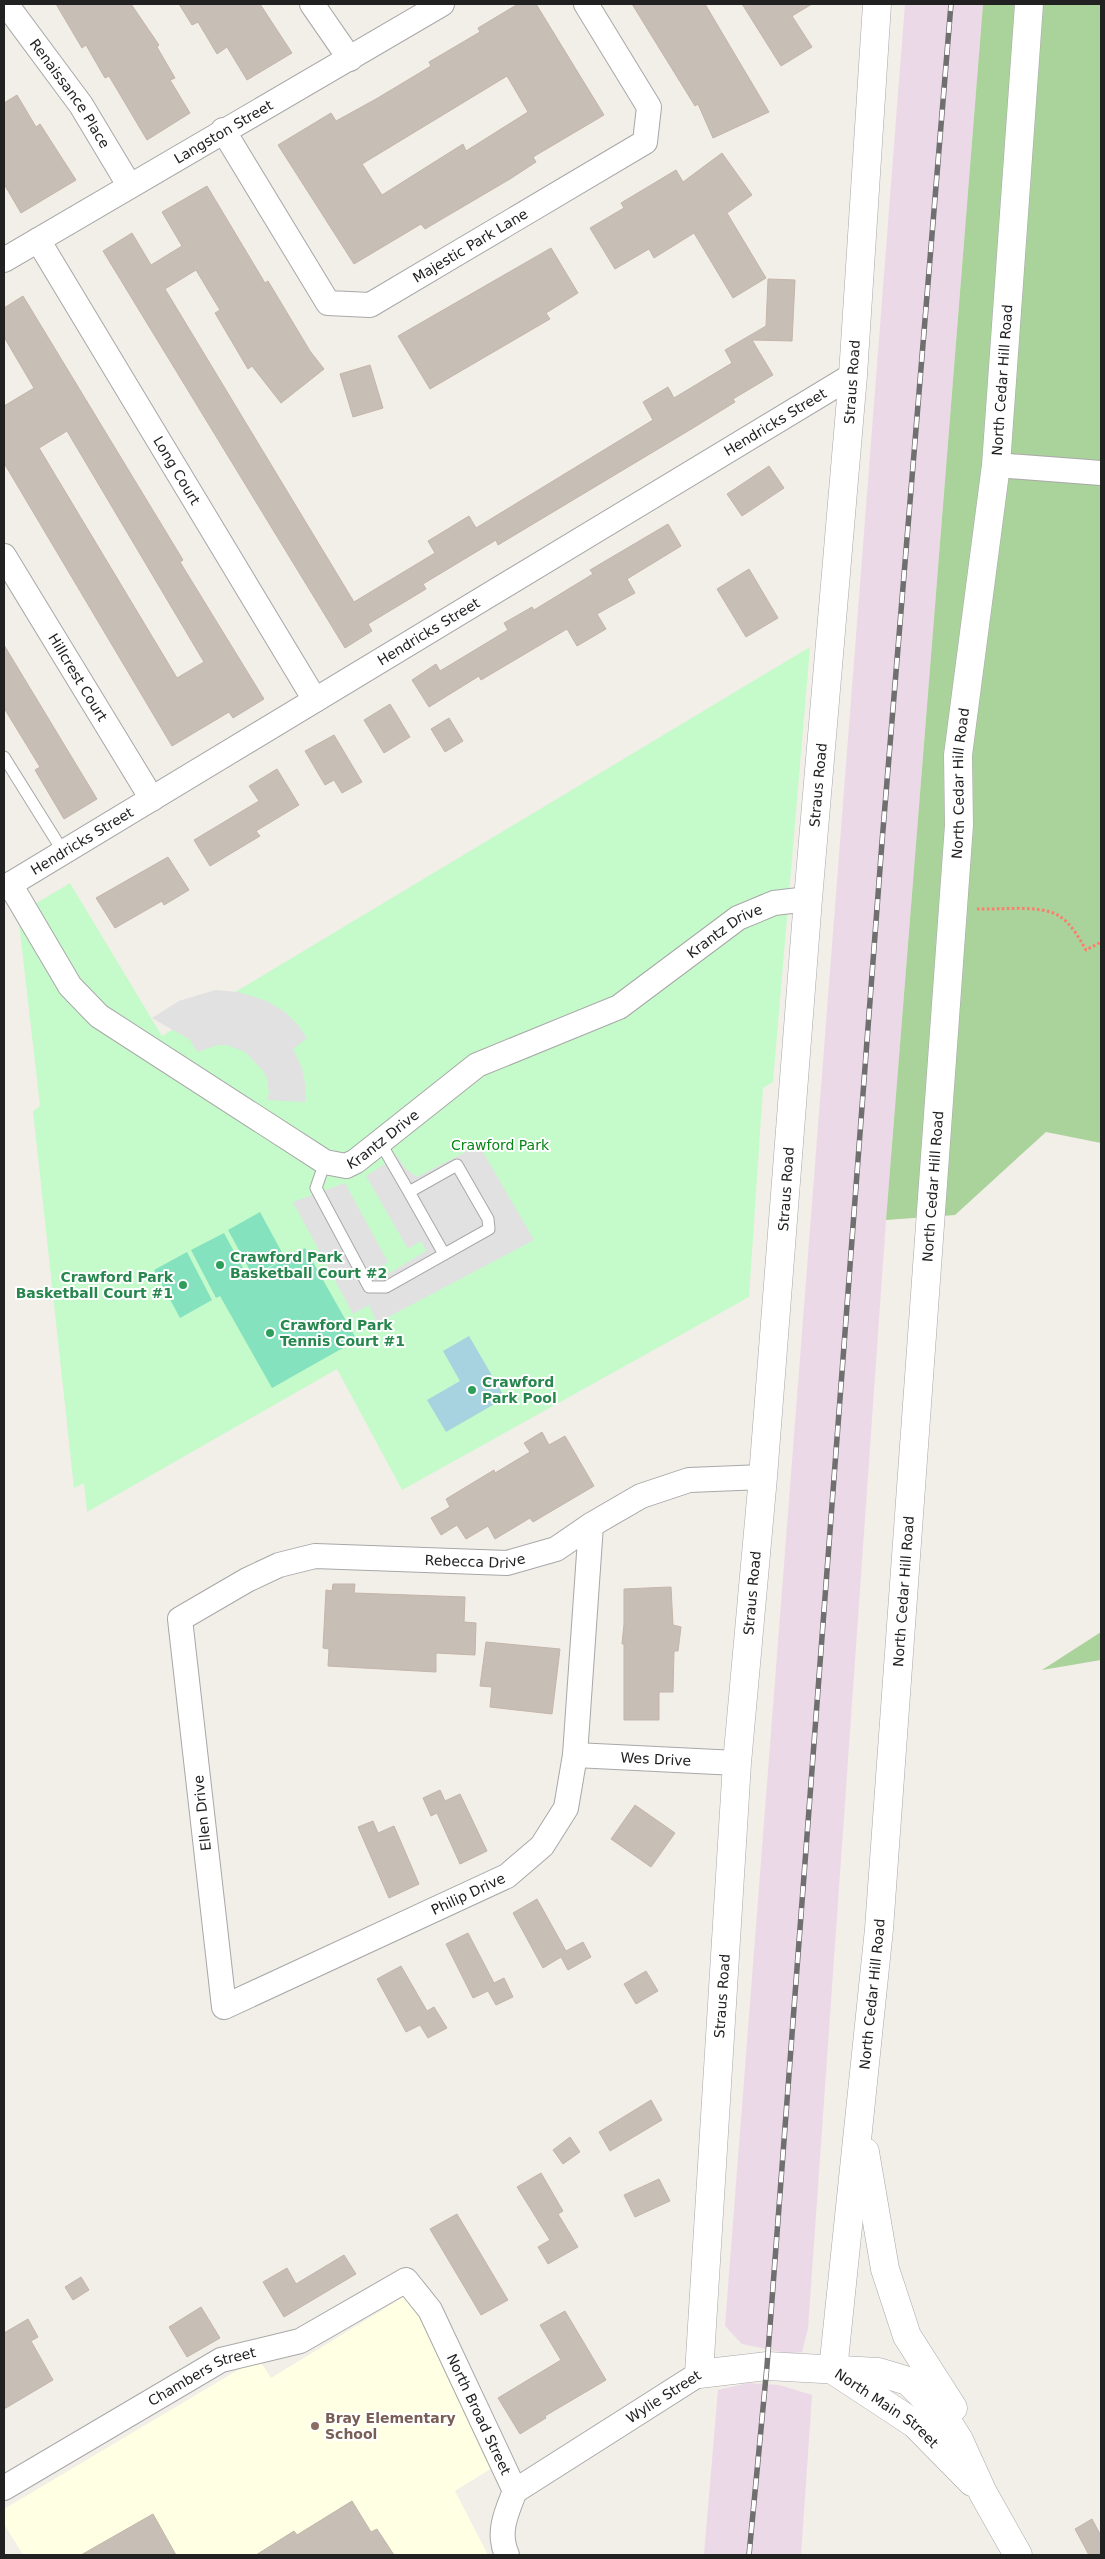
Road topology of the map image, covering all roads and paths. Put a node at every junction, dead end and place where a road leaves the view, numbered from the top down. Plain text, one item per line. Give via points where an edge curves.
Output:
1 (6, 4) edge
2 (312, 4) edge
3 (442, 4) edge
4 (586, 4) edge
5 (877, 4) edge
6 (1029, 4) edge
7 (350, 59) junction
8 (223, 130) junction
9 (130, 185) junction
10 (38, 240) junction
11 (4, 260) edge
12 (853, 375) junction
13 (996, 465) junction
14 (1101, 473) edge
15 (4, 556) edge
16 (315, 700) junction
17 (4, 757) edge
18 (152, 799) junction
19 (64, 852) junction
20 (7, 886) edge
21 (808, 899) junction
22 (970, 909) dead end
23 (1101, 942) edge
24 (380, 1142) junction
25 (325, 1162) junction
26 (409, 1192) junction
27 (444, 1254) junction
28 (763, 1477) junction
29 (591, 1525) junction
30 (180, 1619) joint
31 (575, 1755) junction
32 (737, 1763) junction
33 (224, 2007) joint
34 (860, 2114) junction
35 (406, 2280) joint
36 (833, 2370) junction
37 (699, 2374) junction
38 (4, 2488) edge
39 (515, 2491) junction
40 (983, 2493) junction
41 (507, 2555) edge
42 (1018, 2555) edge

1 - 9 street, Renaissance Place via 81,105
2 - 7 street
3 - 7 street, Langston Street
4 - 8 street, Majestic Park Lane via 649,107 646,142 370,305 328,303
5 - 12 street, Straus Road
6 - 13 street, North Cedar Hill Road
7 - 8 street, Langston Street
8 - 9 street, Langston Street
9 - 10 street, Langston Street
10 - 11 street, Langston Street
10 - 16 street, Long Court
12 - 16 street, Hendricks Street
12 - 21 street, Straus Road
13 - 14 street
13 - 34 street, North Cedar Hill Road via 958,755 960,825 879,1929
15 - 18 street, Hillcrest Court
16 - 18 street, Hendricks Street
17 - 19 lane
18 - 19 street, Hendricks Street
19 - 20 street, Hendricks Street
20 - 25 street, Krantz Drive via 70,986 99,1016
21 - 24 street, Krantz Drive via 774,903 738,918 619,1007 477,1065
21 - 28 street, Straus Road
22 - 23 path via 1030,908 1059,915 1086,950
24 - 25 street, Krantz Drive via 346,1166
24 - 26 lane
25 - 27 lane via 316,1188 369,1287 386,1286
26 - 27 lane
26 - 27 lane via 457,1165 488,1219 489,1229
28 - 29 street, Rebecca Drive via 689,1480 641,1496
28 - 32 street, Straus Road
29 - 30 street, Rebecca Drive via 556,1549 507,1563 315,1556 279,1565
29 - 31 street, Philip Drive
30 - 33 street, Ellen Drive
31 - 32 street, Wes Drive
31 - 33 street, Philip Drive via 566,1808 542,1846 507,1876
32 - 37 street, Straus Road
34 - 36 street, North Cedar Hill Road
34 - 40 street, North Main Street via 885,2269 907,2336 979,2448
35 - 38 street, Chambers Street via 300,2341 221,2360
35 - 39 street, North Broad Street via 430,2310
36 - 37 street, Wylie Street via 767,2366
36 - 40 street, North Main Street via 878,2372 908,2381 945,2418 959,2440
37 - 39 street, Wylie Street
39 - 41 street, North Broad Street via 502,2523 502,2545
40 - 42 street, North Main Street

